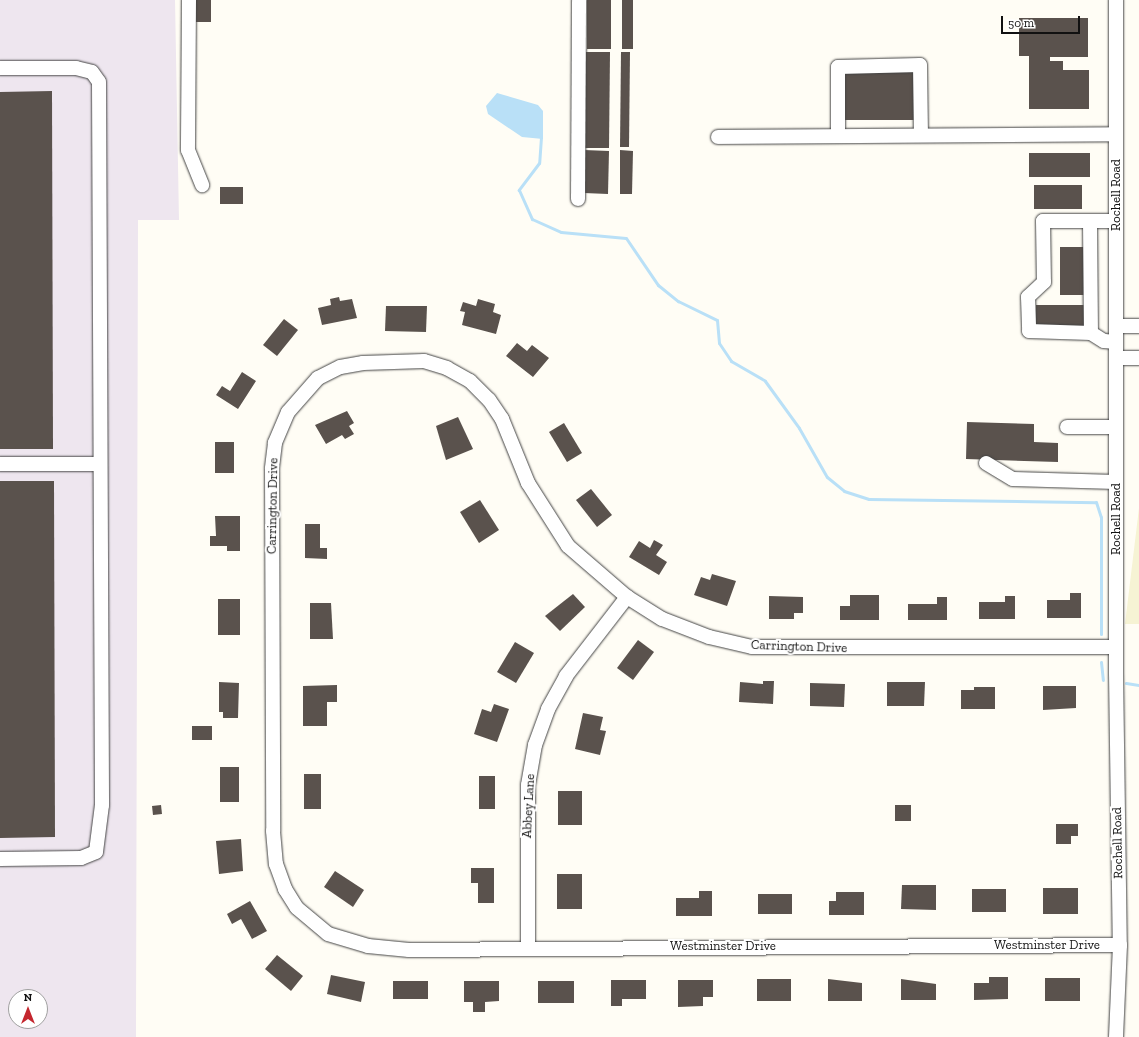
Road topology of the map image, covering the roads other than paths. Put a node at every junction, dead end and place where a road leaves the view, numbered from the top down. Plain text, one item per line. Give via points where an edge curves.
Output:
1 (189, 0) edge
2 (579, 0) edge
3 (1116, 0) edge
4 (0, 68) edge
5 (1116, 134) junction
6 (921, 135) junction
7 (838, 136) junction
8 (718, 137) dead end
9 (202, 185) dead end
10 (578, 199) dead end
11 (1090, 221) junction
12 (1116, 221) junction
13 (1116, 326) junction
14 (1139, 326) edge
15 (1091, 333) junction
16 (1116, 342) junction
17 (1116, 358) junction
18 (1139, 358) edge
19 (1067, 427) dead end
20 (1116, 427) junction
21 (986, 463) dead end
22 (0, 464) edge
23 (98, 464) junction
24 (1116, 482) junction
25 (627, 598) junction
26 (1116, 647) junction
27 (0, 859) edge
28 (328, 934) joint
29 (1120, 945) junction
30 (528, 946) junction
31 (1116, 1037) edge

1 - 9 street via 188,150
2 - 10 street
3 - 5 street, Rochell Road
4 - 23 street via 76,68 92,72 99,82
5 - 6 street
5 - 12 street, Rochell Road
6 - 7 street
6 - 7 street via 920,66 838,67
7 - 8 street
11 - 12 street
11 - 15 street
11 - 15 street via 1043,222 1044,282 1028,297 1029,332
12 - 13 street, Rochell Road
13 - 14 street
13 - 16 street, Rochell Road
15 - 16 street via 1104,341
16 - 17 street, Rochell Road
17 - 18 street
17 - 20 street, Rochell Road
19 - 20 street
20 - 24 street, Rochell Road
21 - 24 street via 1013,480
22 - 23 street
23 - 27 street via 100,837 96,852 81,858
24 - 26 street, Rochell Road
25 - 26 street, Carrington Drive via 662,619 709,637 752,647
25 - 28 street, Carrington Drive via 568,546 528,483 502,419 470,381 447,368 424,361 395,360 340,367 318,378 305,391 288,412 275,443 272,469 273,831 276,864 285,889 297,908
25 - 30 street, Abbey Lane via 566,676 548,709 535,745 528,785
26 - 29 street, Rochell Road
28 - 30 street, Westminster Drive via 382,949
29 - 30 street, Westminster Drive
29 - 31 street, Rochell Road

